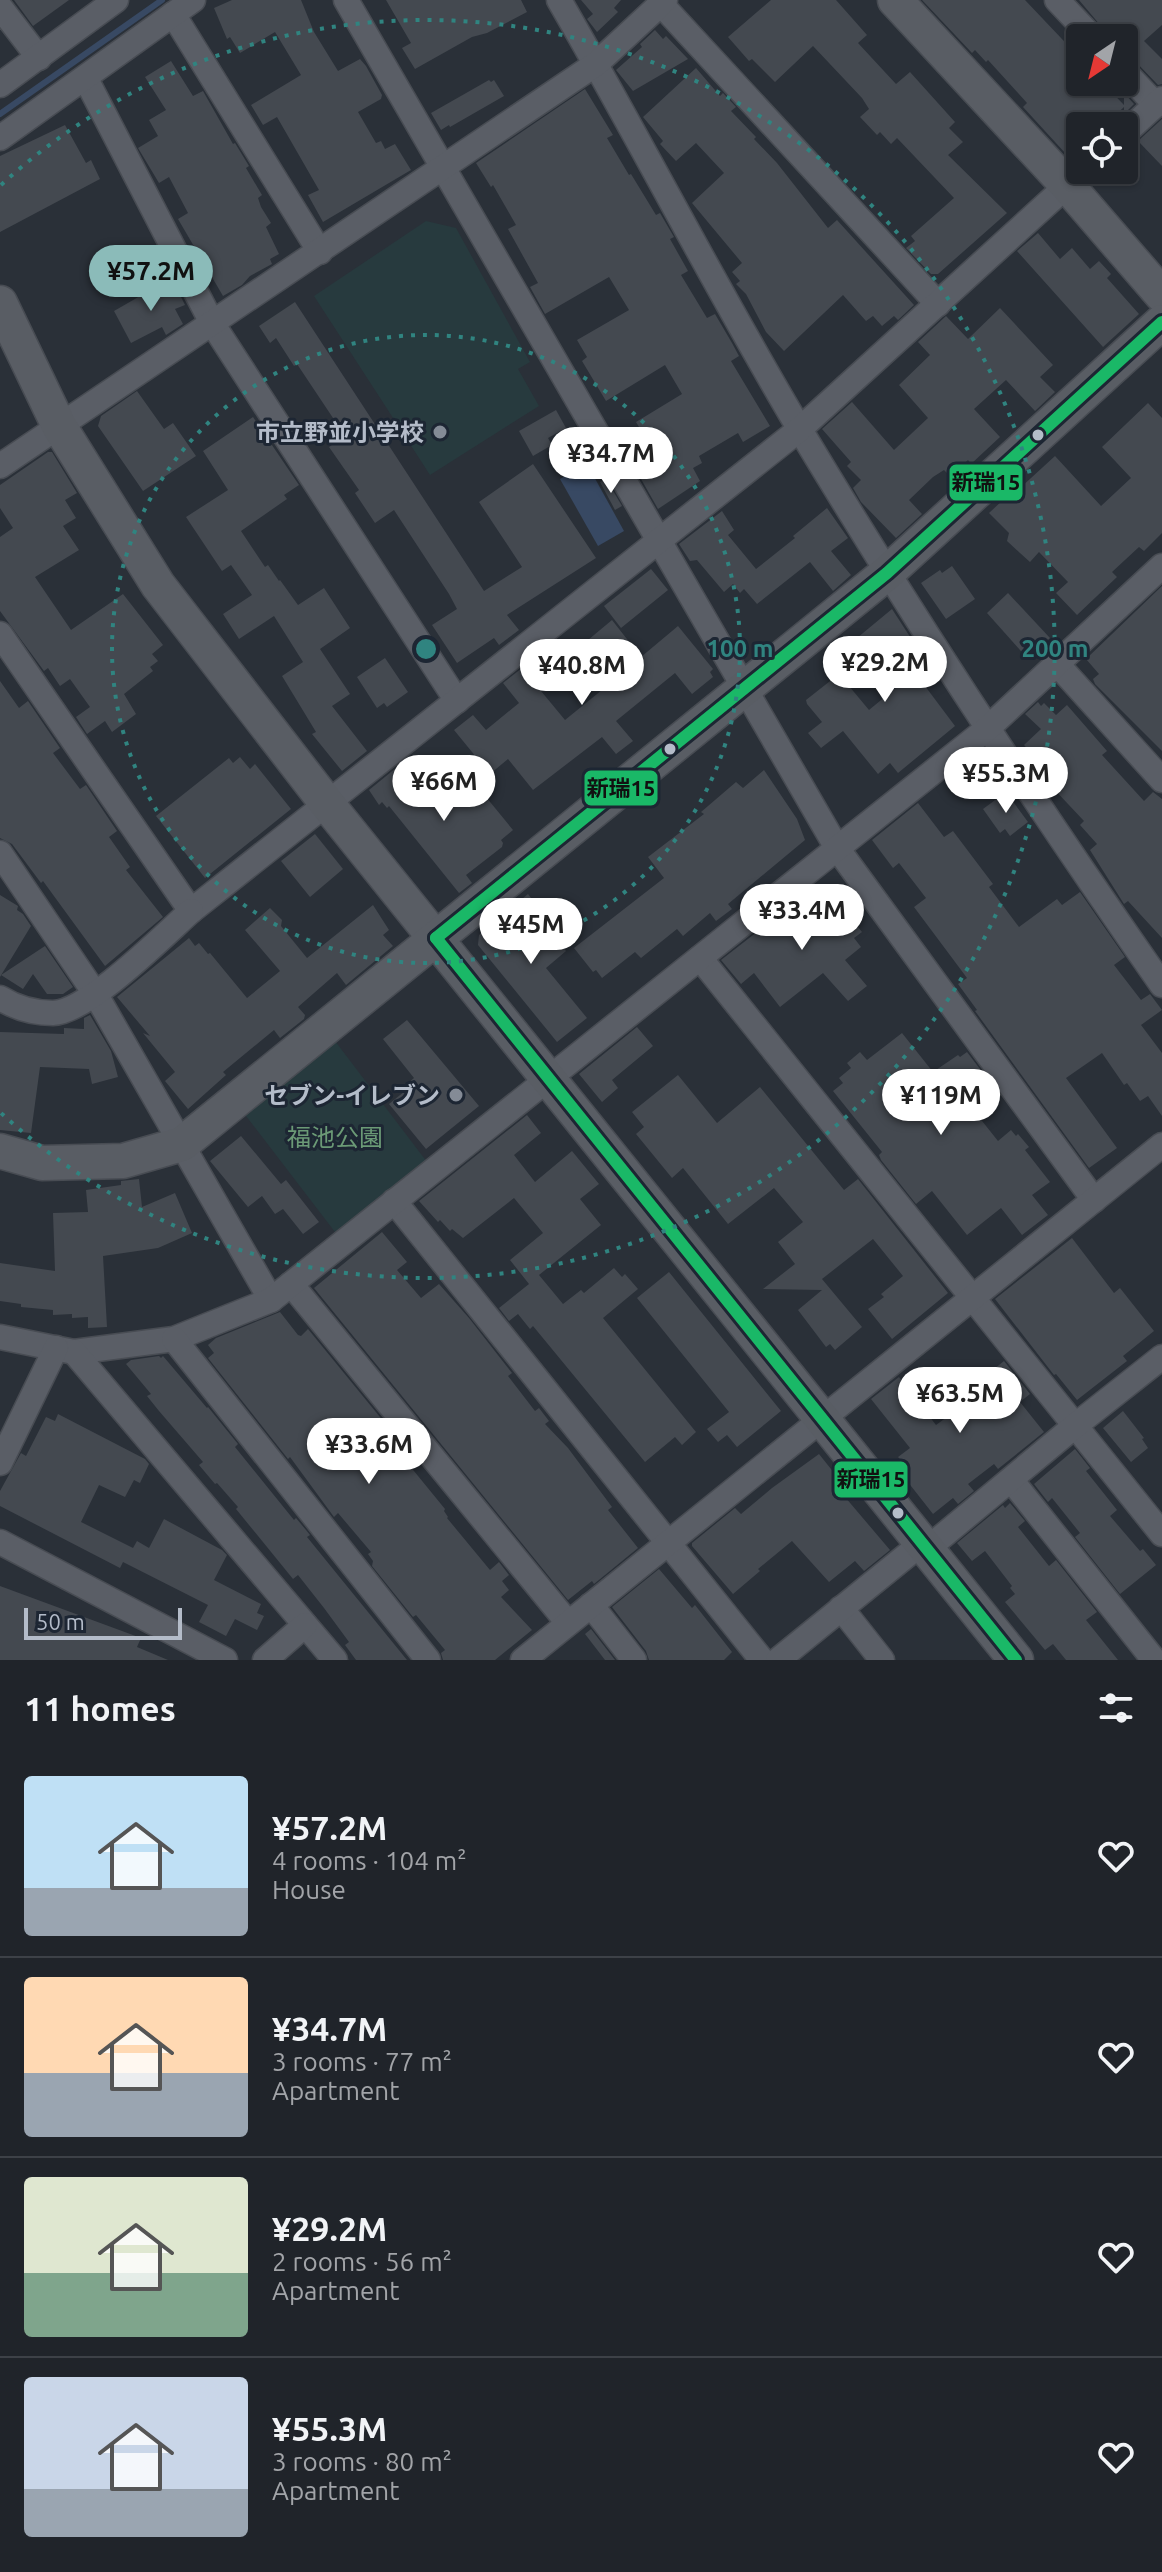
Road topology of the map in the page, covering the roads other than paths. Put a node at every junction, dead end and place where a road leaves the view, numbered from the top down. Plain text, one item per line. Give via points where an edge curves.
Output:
1 (116, 0) edge
2 (346, 0) edge
3 (559, 0) edge
4 (895, 0) edge
5 (1057, 0) edge
6 (663, 2) edge
7 (0, 7) edge
8 (183, 7) edge
9 (1080, 24) edge
10 (39, 58) junction
11 (596, 64) junction
12 (86, 79) junction
13 (1138, 83) edge
14 (0, 85) edge
15 (1159, 102) edge
16 (1138, 121) edge
17 (0, 138) edge
18 (1066, 168) edge
19 (444, 169) junction
20 (1069, 184) edge
21 (1080, 184) edge
22 (320, 252) junction
23 (1162, 295) edge
24 (0, 303) edge
25 (938, 304) junction
26 (1162, 322) edge
27 (212, 323) junction
28 (59, 426) junction
29 (800, 429) junction
30 (0, 466) edge
31 (659, 541) junction
32 (1162, 566) edge
33 (887, 573) junction
34 (0, 634) edge
35 (1057, 664) junction
36 (744, 688) junction
37 (457, 701) junction
38 (988, 728) junction
39 (1162, 780) edge
40 (328, 805) junction
41 (837, 848) junction
42 (2, 857) edge
43 (191, 911) junction
44 (436, 938) junction
45 (700, 958) junction
46 (1162, 985) edge
47 (96, 995) junction
48 (0, 998) edge
49 (549, 1079) junction
50 (182, 1144) junction
51 (1162, 1145) edge
52 (0, 1151) edge
53 (1094, 1200) junction
54 (394, 1201) junction
55 (291, 1284) junction
56 (972, 1299) junction
57 (271, 1300) junction
58 (0, 1337) edge
59 (174, 1339) junction
60 (65, 1350) junction
61 (1162, 1357) edge
62 (822, 1419) junction
63 (1076, 1425) junction
64 (0, 1463) edge
65 (1012, 1481) junction
66 (1162, 1534) edge
67 (0, 1542) edge
68 (668, 1543) junction
69 (925, 1546) junction
70 (591, 1605) junction
71 (841, 1608) junction
72 (568, 1623) junction
73 (305, 1625) junction
74 (537, 1656) edge
75 (225, 1660) edge
76 (265, 1660) edge
77 (335, 1660) edge
78 (428, 1660) edge
79 (634, 1660) edge
80 (762, 1660) edge
81 (778, 1660) edge
82 (882, 1660) edge
83 (1016, 1660) edge
84 (1154, 1660) edge

1 - 10 street
2 - 19 street
3 - 11 street
4 - 18 street
5 - 9 street
6 - 11 street
6 - 25 street
7 - 10 street
8 - 12 street
8 - 22 street
10 - 14 street
11 - 19 street
11 - 29 street
12 - 17 street
12 - 27 street
13 - 15 street
15 - 16 street
19 - 22 street
19 - 31 street
20 - 25 street
21 - 23 street
22 - 27 street
24 - 28 street
25 - 29 street
26 - 33 street
27 - 28 street
27 - 37 street
28 - 30 street
28 - 40 street via 158,585
29 - 31 street
29 - 33 street
31 - 36 street
31 - 37 street
32 - 35 street
33 - 36 street
33 - 38 street
34 - 43 street
35 - 38 street
35 - 39 street
36 - 41 street
36 - 44 street
37 - 40 street
38 - 41 street
38 - 46 street
40 - 43 street
40 - 44 street
41 - 45 street
41 - 53 street
42 - 47 street
43 - 47 street
44 - 49 street
44 - 50 street
45 - 49 street
45 - 56 street
47 - 48 street via 55,1013 17,1008
47 - 50 street
49 - 54 street
49 - 62 street
50 - 52 street via 123,1161 42,1163
50 - 57 street
51 - 53 street
53 - 56 street
54 - 55 street
54 - 68 street
55 - 57 street
55 - 72 street
56 - 62 street
56 - 63 street
57 - 59 street
58 - 60 street
59 - 60 street
59 - 78 street
60 - 64 street
60 - 73 street
61 - 63 street
62 - 68 street
62 - 69 street
63 - 65 street
63 - 66 street
65 - 69 street
65 - 84 street
67 - 75 street
68 - 70 street
68 - 80 street
69 - 71 street
69 - 83 street
70 - 72 street
70 - 79 street
71 - 81 street
71 - 82 street
72 - 74 street
73 - 76 street
73 - 77 street

